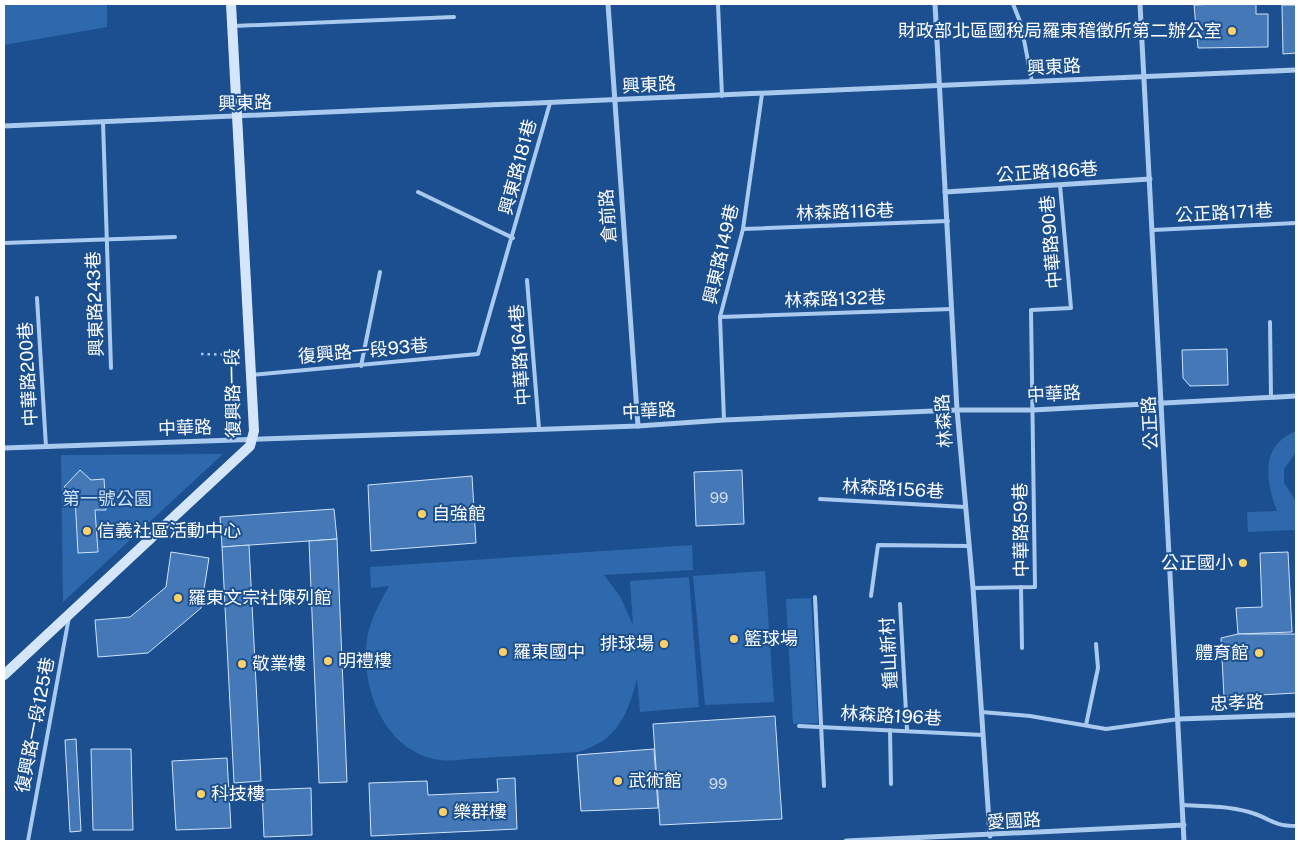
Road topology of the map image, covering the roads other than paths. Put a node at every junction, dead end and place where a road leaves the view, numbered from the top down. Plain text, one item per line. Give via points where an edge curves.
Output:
1 (231, 4) edge
2 (608, 4) edge
3 (718, 4) edge
4 (935, 4) edge
5 (1014, 4) edge
6 (1140, 4) edge
7 (454, 17) dead end
8 (232, 26) junction
9 (1296, 70) edge
10 (1145, 77) junction
11 (1032, 82) junction
12 (939, 86) junction
13 (762, 94) junction
14 (722, 96) junction
15 (613, 101) junction
16 (550, 104) junction
17 (237, 117) junction
18 (103, 122) junction
19 (4, 126) edge
20 (1150, 179) junction
21 (1060, 185) junction
22 (418, 192) dead end
23 (946, 192) junction
24 (948, 221) junction
25 (1296, 223) edge
26 (743, 229) junction
27 (1153, 230) junction
28 (175, 237) dead end
29 (513, 238) junction
30 (106, 239) junction
31 (4, 243) edge
32 (380, 272) dead end
33 (528, 280) dead end
34 (37, 298) dead end
35 (952, 309) junction
36 (720, 317) junction
37 (1270, 322) dead end
38 (478, 354) joint
39 (361, 366) junction
40 (111, 368) dead end
41 (249, 375) junction
42 (1296, 396) edge
43 (1271, 397) junction
44 (1162, 402) junction
45 (957, 410) junction
46 (1033, 410) junction
47 (724, 420) junction
48 (638, 426) junction
49 (539, 429) junction
50 (253, 439) junction
51 (46, 447) junction
52 (4, 448) edge
53 (820, 499) dead end
54 (965, 507) junction
55 (968, 546) junction
56 (1021, 587) junction
57 (972, 588) junction
58 (871, 596) dead end
59 (816, 597) dead end
60 (900, 604) dead end
61 (70, 613) junction
62 (1096, 644) dead end
63 (1022, 648) dead end
64 (4, 676) edge
65 (981, 712) junction
66 (1296, 715) edge
67 (1179, 719) junction
68 (1086, 725) junction
69 (799, 726) dead end
70 (822, 727) junction
71 (890, 730) junction
72 (907, 730) junction
73 (983, 735) junction
74 (891, 784) dead end
75 (824, 786) dead end
76 (1183, 805) junction
77 (1184, 825) junction
78 (1296, 826) edge
79 (990, 836) junction
80 (28, 841) edge
81 (846, 841) edge
82 (1184, 841) edge

1 - 8 main road, 復興路一段
2 - 15 street, 倉前路
3 - 14 lane
4 - 12 street, 林森路
5 - 11 lane
6 - 10 street, 公正路
7 - 8 lane
8 - 17 main road, 復興路一段
9 - 10 street, 興東路
10 - 11 street, 興東路
10 - 20 street, 公正路
11 - 12 street, 興東路
12 - 13 street, 興東路
12 - 23 street, 林森路
13 - 14 street, 興東路
13 - 26 lane, 興東路149巷
14 - 15 street, 興東路
15 - 16 street, 興東路
15 - 48 street, 倉前路
16 - 17 street, 興東路
16 - 29 lane, 興東路181巷
17 - 18 street, 興東路
17 - 41 main road, 復興路一段
18 - 19 street, 興東路
18 - 30 lane, 興東路243巷
20 - 21 street, 公正路186巷
20 - 27 street, 公正路
21 - 23 street, 公正路186巷
21 - 46 lane, 中華路90巷 via 1071,308 1031,310
22 - 29 lane, 興東路181巷
23 - 24 street, 林森路
24 - 26 lane, 林森路116巷
24 - 35 street, 林森路
25 - 27 lane, 公正路171巷
26 - 36 lane, 興東路149巷
27 - 44 street, 公正路
28 - 30 lane, 興東路243巷
29 - 38 lane, 興東路181巷
30 - 31 lane, 興東路243巷
30 - 40 lane, 興東路243巷
32 - 39 lane
33 - 49 lane, 中華路164巷
34 - 51 lane, 中華路200巷
35 - 36 lane, 林森路132巷
35 - 45 street, 林森路
36 - 47 lane, 興東路149巷
37 - 43 lane
38 - 39 lane, 復興路一段93巷
39 - 41 lane, 復興路一段93巷
41 - 50 main road, 復興路一段
42 - 43 street, 中華路
43 - 44 street, 中華路
44 - 46 street, 中華路
44 - 67 street, 公正路
45 - 46 street, 中華路
45 - 47 street, 中華路
45 - 54 street, 林森路
46 - 56 lane, 中華路59巷 via 1036,586
47 - 48 street, 中華路
48 - 49 street, 中華路
49 - 50 street, 中華路
50 - 51 street, 中華路
50 - 61 main road, 復興路一段 via 243,454
51 - 52 street, 中華路
53 - 54 lane, 林森路156巷
54 - 55 street, 林森路
55 - 57 street, 林森路
55 - 58 lane via 878,545
56 - 57 lane, 中華路59巷
56 - 63 lane
57 - 65 street, 林森路
59 - 70 lane
60 - 72 lane, 鍾山新村
61 - 64 main road, 復興路一段
61 - 80 lane, 復興路一段125巷
62 - 68 lane via 1098,668
65 - 68 lane
65 - 73 street, 林森路
66 - 67 street, 忠孝路
67 - 68 lane via 1106,729
67 - 76 street, 公正路
69 - 70 lane, 林森路196巷
70 - 71 lane, 林森路196巷
70 - 75 lane
71 - 72 lane, 林森路196巷
71 - 74 lane
72 - 73 lane, 林森路196巷
73 - 79 street, 林森路
76 - 77 street, 公正路
76 - 78 lane via 1250,812 1279,826
77 - 79 street, 愛國路
77 - 82 street, 公正路
79 - 81 street, 愛國路

